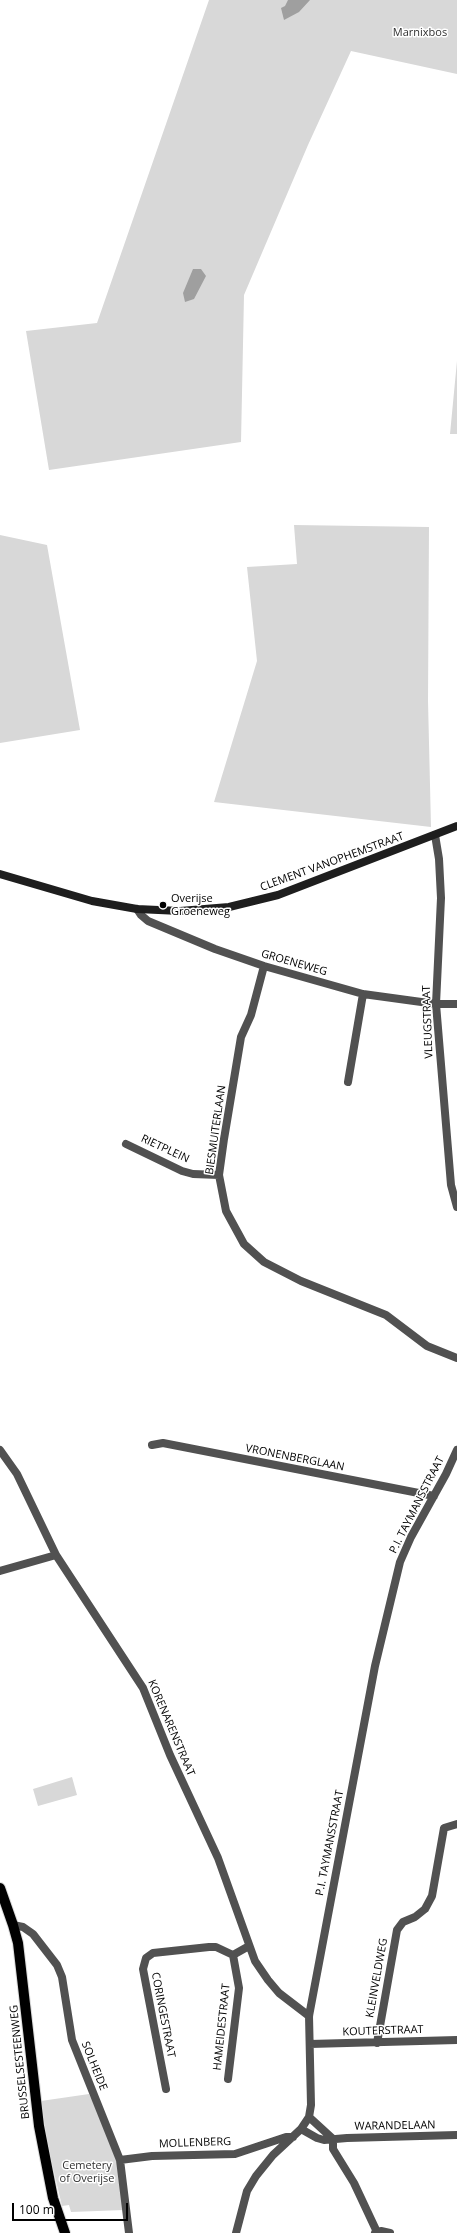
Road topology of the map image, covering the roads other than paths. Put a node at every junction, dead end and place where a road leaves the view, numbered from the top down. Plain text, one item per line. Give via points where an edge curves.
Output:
1 (457, 826) edge
2 (435, 835) junction
3 (0, 874) edge
4 (137, 909) junction
5 (264, 966) junction
6 (363, 994) junction
7 (436, 1004) junction
8 (457, 1004) edge
9 (348, 1082) dead end
10 (126, 1144) dead end
11 (219, 1175) junction
12 (457, 1207) edge
13 (457, 1358) edge
14 (152, 1445) dead end
15 (0, 1450) edge
16 (457, 1450) edge
17 (434, 1496) junction
18 (56, 1555) junction
19 (0, 1571) edge
20 (457, 1824) edge
21 (0, 1888) edge
22 (13, 1924) junction
23 (249, 1946) junction
24 (233, 1955) junction
25 (309, 2016) junction
26 (457, 2040) edge
27 (377, 2043) junction
28 (310, 2044) junction
29 (228, 2079) dead end
30 (166, 2089) dead end
31 (309, 2117) junction
32 (301, 2129) junction
33 (457, 2136) edge
34 (293, 2137) junction
35 (333, 2139) junction
36 (120, 2160) junction
37 (376, 2232) edge
38 (65, 2233) edge
39 (129, 2233) edge
40 (236, 2233) edge
41 (390, 2233) edge

1 - 2 street, CLEMENT VANOPHEMSTRAAT
2 - 4 street, CLEMENT VANOPHEMSTRAAT via 278,895 228,907
2 - 7 street, VLEUGSTRAAT via 441,898
3 - 4 street, CLEMENT VANOPHEMSTRAAT via 92,900
4 - 5 street, GROENEWEG via 148,920 214,949
5 - 6 street, GROENEWEG
5 - 11 street, BIESMUITERLAAN via 251,1015 241,1037
6 - 7 street, GROENEWEG
6 - 9 street
7 - 8 street, GROENEWEG
7 - 12 street, VLEUGSTRAAT via 451,1185
10 - 11 street, RIETPLEIN via 182,1171
11 - 13 street, BIESMUITERLAAN via 226,1211 244,1244 264,1262 301,1281 386,1315 427,1346
14 - 17 street, VRONENBERGLAAN via 163,1443
15 - 18 street, KORENARENSTRAAT via 17,1474
16 - 17 street, P.I. TAYMANSSTRAAT
17 - 25 street, P.I. TAYMANSSTRAAT via 411,1536 394,1584 375,1666
18 - 19 street
18 - 23 street, KORENARENSTRAAT via 143,1688 170,1755 218,1858
20 - 27 street, KLEINVELDWEG via 444,1828 432,1896 425,1909 403,1922 397,1930
21 - 22 main road, BRUSSELSESTEENWEG
22 - 36 street, SOLHEIDE via 23,1926 33,1934 57,1965 62,1977 72,2040
22 - 38 main road, BRUSSELSESTEENWEG via 23,1974 39,2126 53,2198
23 - 24 street
23 - 25 street, KORENARENSTRAAT via 268,1980 279,1993
24 - 29 street, HAMEIDESTRAAT via 239,1988
24 - 30 street, CORINGESTRAAT via 216,1947 209,1947 153,1953 146,1958 143,1969
25 - 28 street, P.I. TAYMANSSTRAAT
26 - 27 street, KOUTERSTRAAT
27 - 28 street, KOUTERSTRAAT
28 - 31 street, P.I. TAYMANSSTRAAT
31 - 32 street, P.I. TAYMANSSTRAAT
31 - 35 street
32 - 34 street, P.I. TAYMANSSTRAAT
32 - 35 street, WARANDELAAN via 317,2138
33 - 35 street, WARANDELAAN
34 - 36 street, MOLLENBERG via 235,2154 152,2156
34 - 40 street, P.I. TAYMANSSTRAAT via 273,2155 247,2191
35 - 37 street via 334,2149 354,2183
36 - 39 street, SOLHEIDE
37 - 41 street

